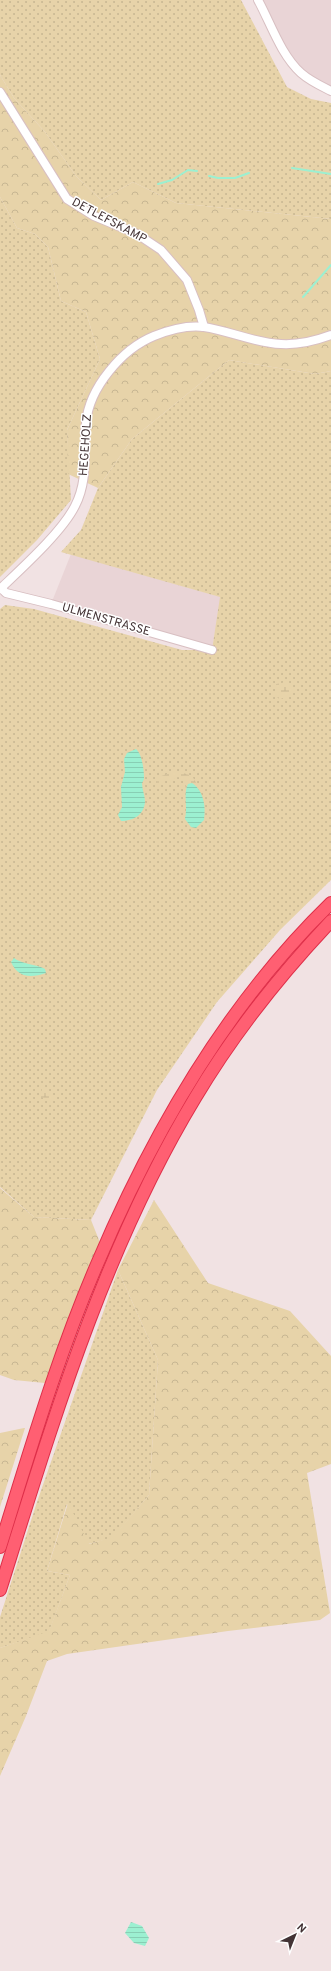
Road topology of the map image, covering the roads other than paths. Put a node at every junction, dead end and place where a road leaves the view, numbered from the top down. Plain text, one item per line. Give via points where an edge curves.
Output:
1 (258, 0) edge
2 (331, 91) edge
3 (0, 92) edge
4 (204, 327) junction
5 (331, 335) edge
6 (0, 588) edge
7 (212, 650) dead end
8 (331, 903) edge
9 (331, 921) edge
10 (0, 1547) edge
11 (0, 1590) edge

1 - 2 street via 283,49 300,72
3 - 4 street, DETLEFSKAMP via 67,199 94,216 137,234 161,250 187,280
4 - 5 street, HEGEHOLZ via 262,342 281,344 304,343
4 - 6 street, HEGEHOLZ via 173,330 153,336 119,359 105,376 87,416 84,478 75,506 54,535
6 - 7 street, ULMENSTRASSE via 6,593
8 - 10 highway via 278,960 232,1018 162,1128 98,1262 64,1348
9 - 11 highway via 288,968 242,1026 194,1098 138,1203 108,1270 76,1354

